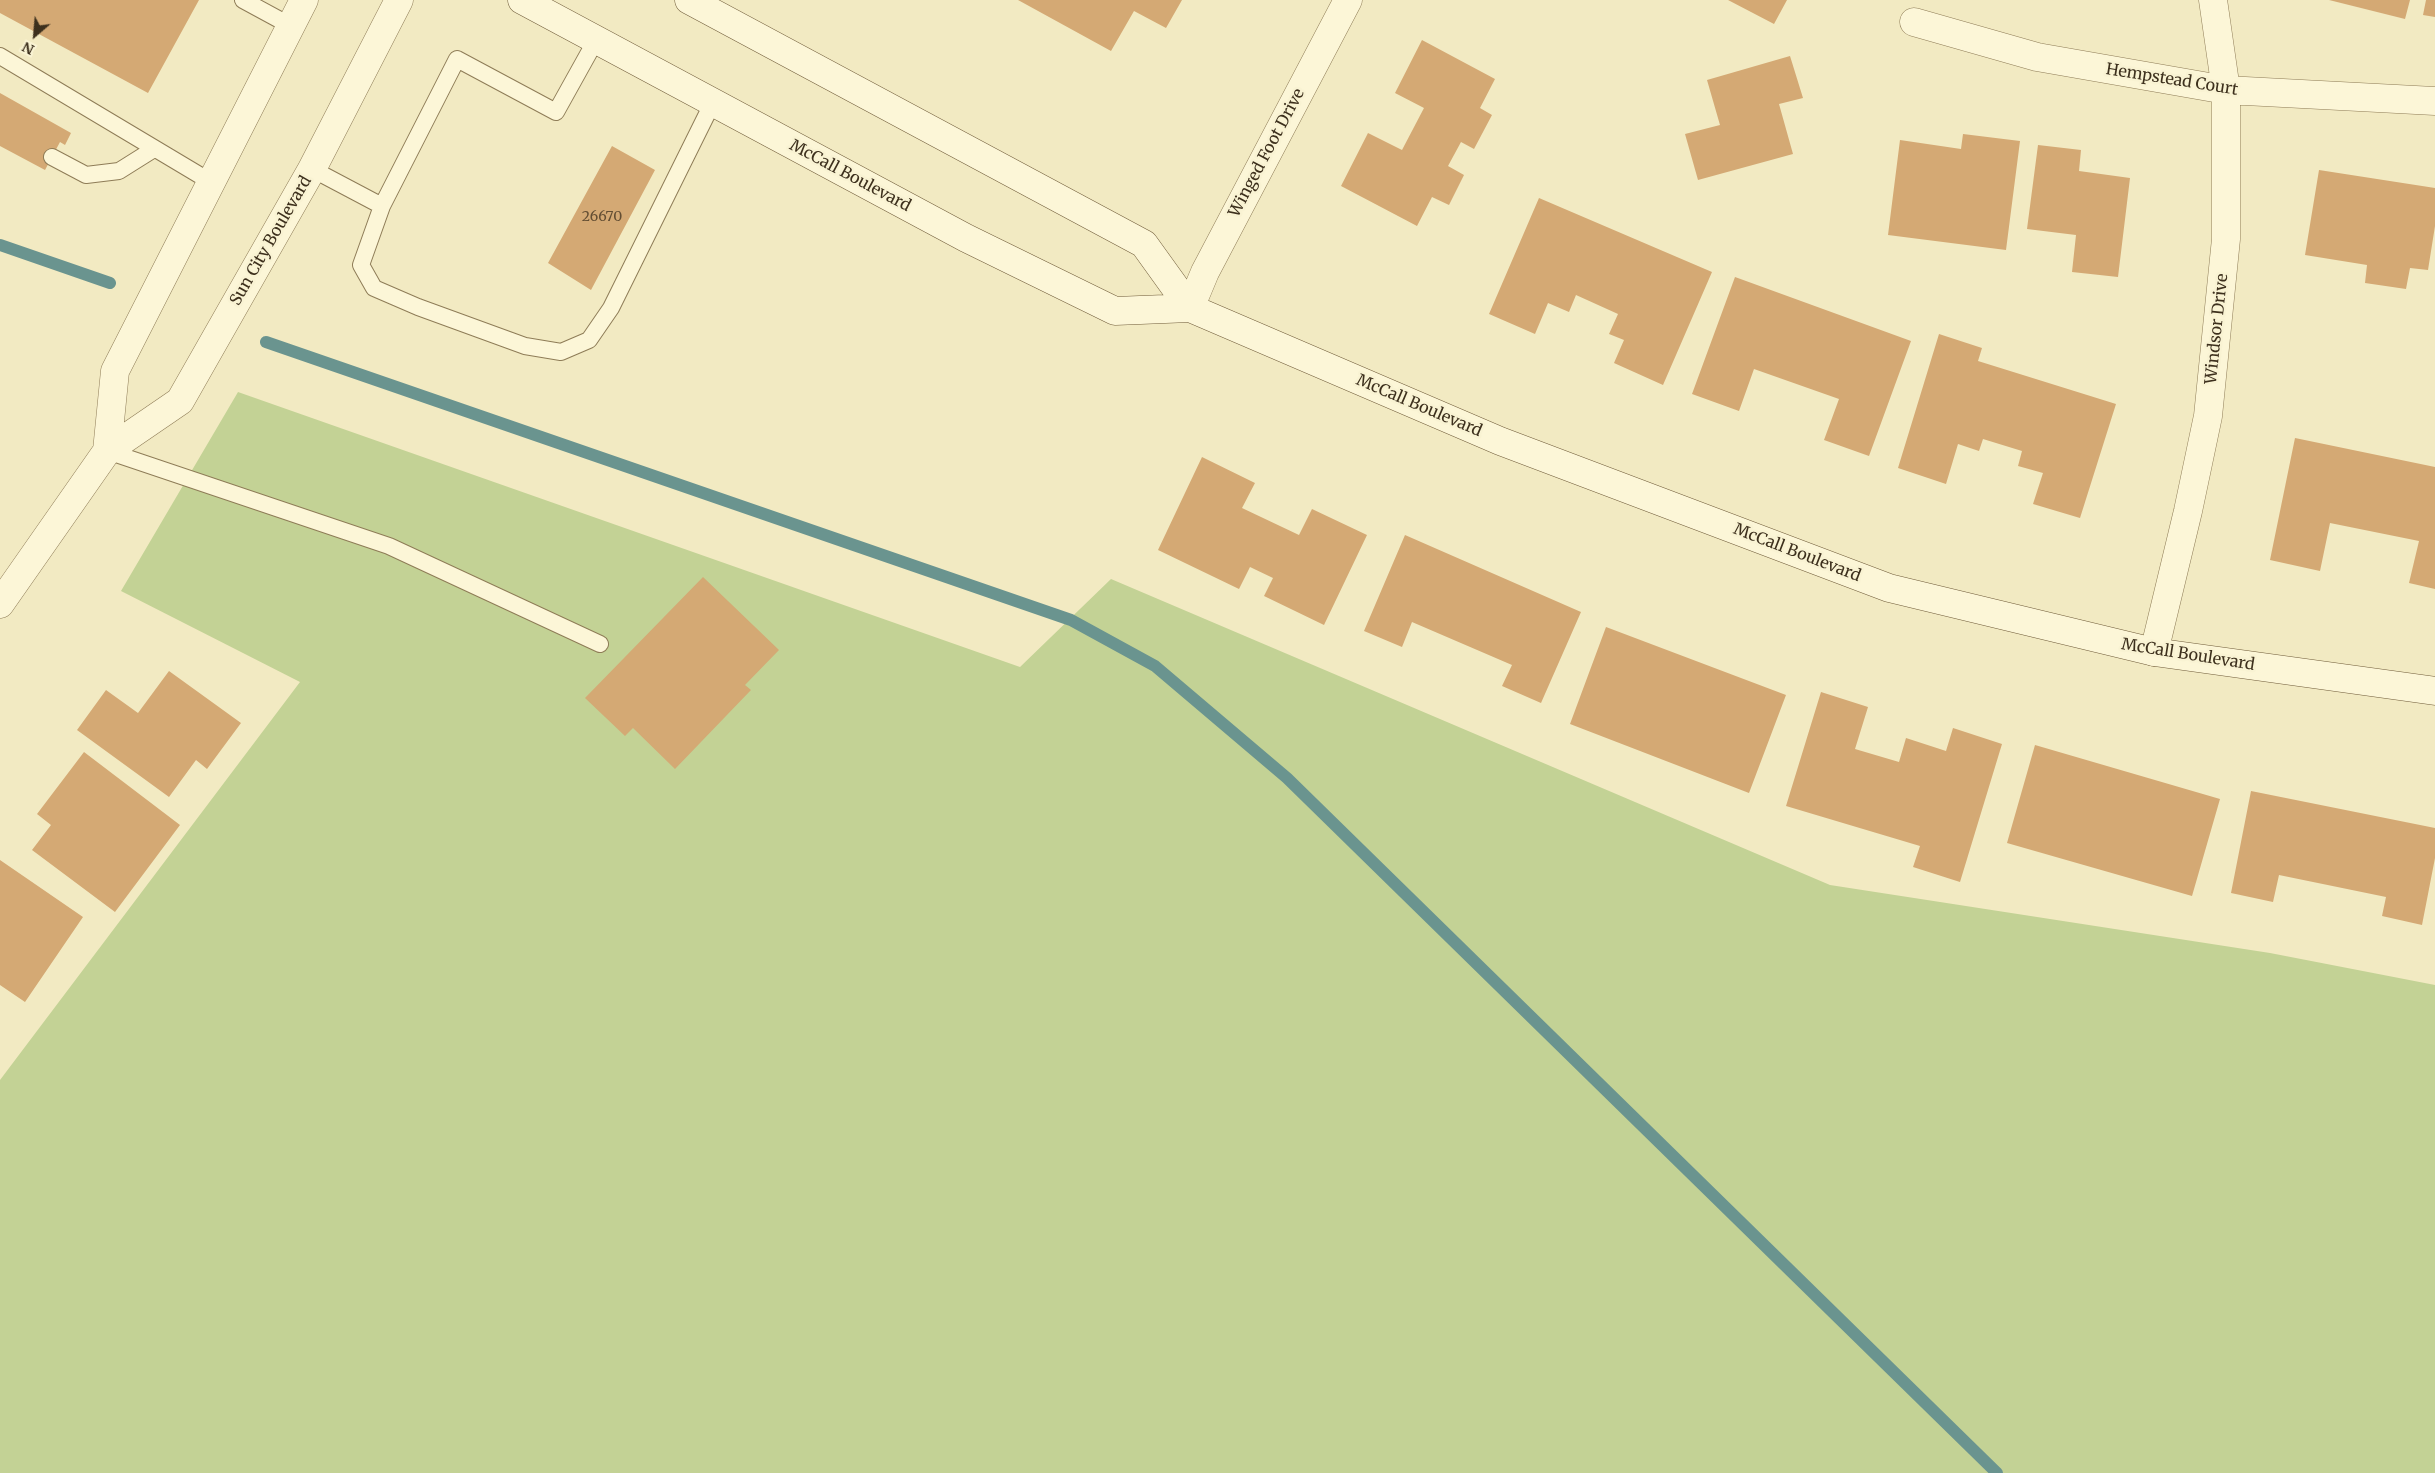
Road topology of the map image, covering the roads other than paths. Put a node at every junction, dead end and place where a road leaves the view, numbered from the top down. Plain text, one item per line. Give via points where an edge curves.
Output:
1 (243, 0) edge
2 (304, 0) edge
3 (399, 0) edge
4 (522, 0) edge
5 (689, 0) edge
6 (1348, 0) edge
7 (2213, 0) edge
8 (1914, 22) dead end
9 (291, 26) junction
10 (596, 40) junction
11 (0, 56) edge
12 (2226, 90) junction
13 (713, 102) junction
14 (2435, 102) edge
15 (154, 149) junction
16 (52, 157) dead end
17 (312, 169) junction
18 (211, 182) junction
19 (382, 206) junction
20 (1190, 308) junction
21 (107, 451) junction
22 (0, 604) edge
23 (600, 644) dead end
24 (2154, 652) junction
25 (2435, 691) edge

1 - 9 lane
2 - 9 street, Sun City Boulevard
3 - 17 street, Sun City Boulevard
4 - 10 street, McCall Boulevard
5 - 20 street via 1144,244
6 - 20 street, Winged Foot Drive via 1205,272
7 - 12 street, Windsor Drive
8 - 12 street, Hempstead Court via 2037,57
9 - 18 street, Sun City Boulevard
10 - 13 street, McCall Boulevard
10 - 19 lane via 556,112 457,59
11 - 15 lane
12 - 14 street, Hempstead Court
12 - 24 street, Windsor Drive via 2226,239 2208,416
13 - 19 lane via 611,308 589,340 561,352 516,343 374,288 361,265
13 - 20 street, McCall Boulevard via 966,238 1115,311
15 - 16 lane via 119,171 86,175
15 - 18 lane
17 - 19 lane
17 - 21 street, Sun City Boulevard via 180,401
18 - 21 street, Sun City Boulevard via 115,371
20 - 24 street, McCall Boulevard via 1500,441 1889,588
21 - 22 street, Sun City Boulevard
21 - 23 lane via 389,546
24 - 25 street, McCall Boulevard

